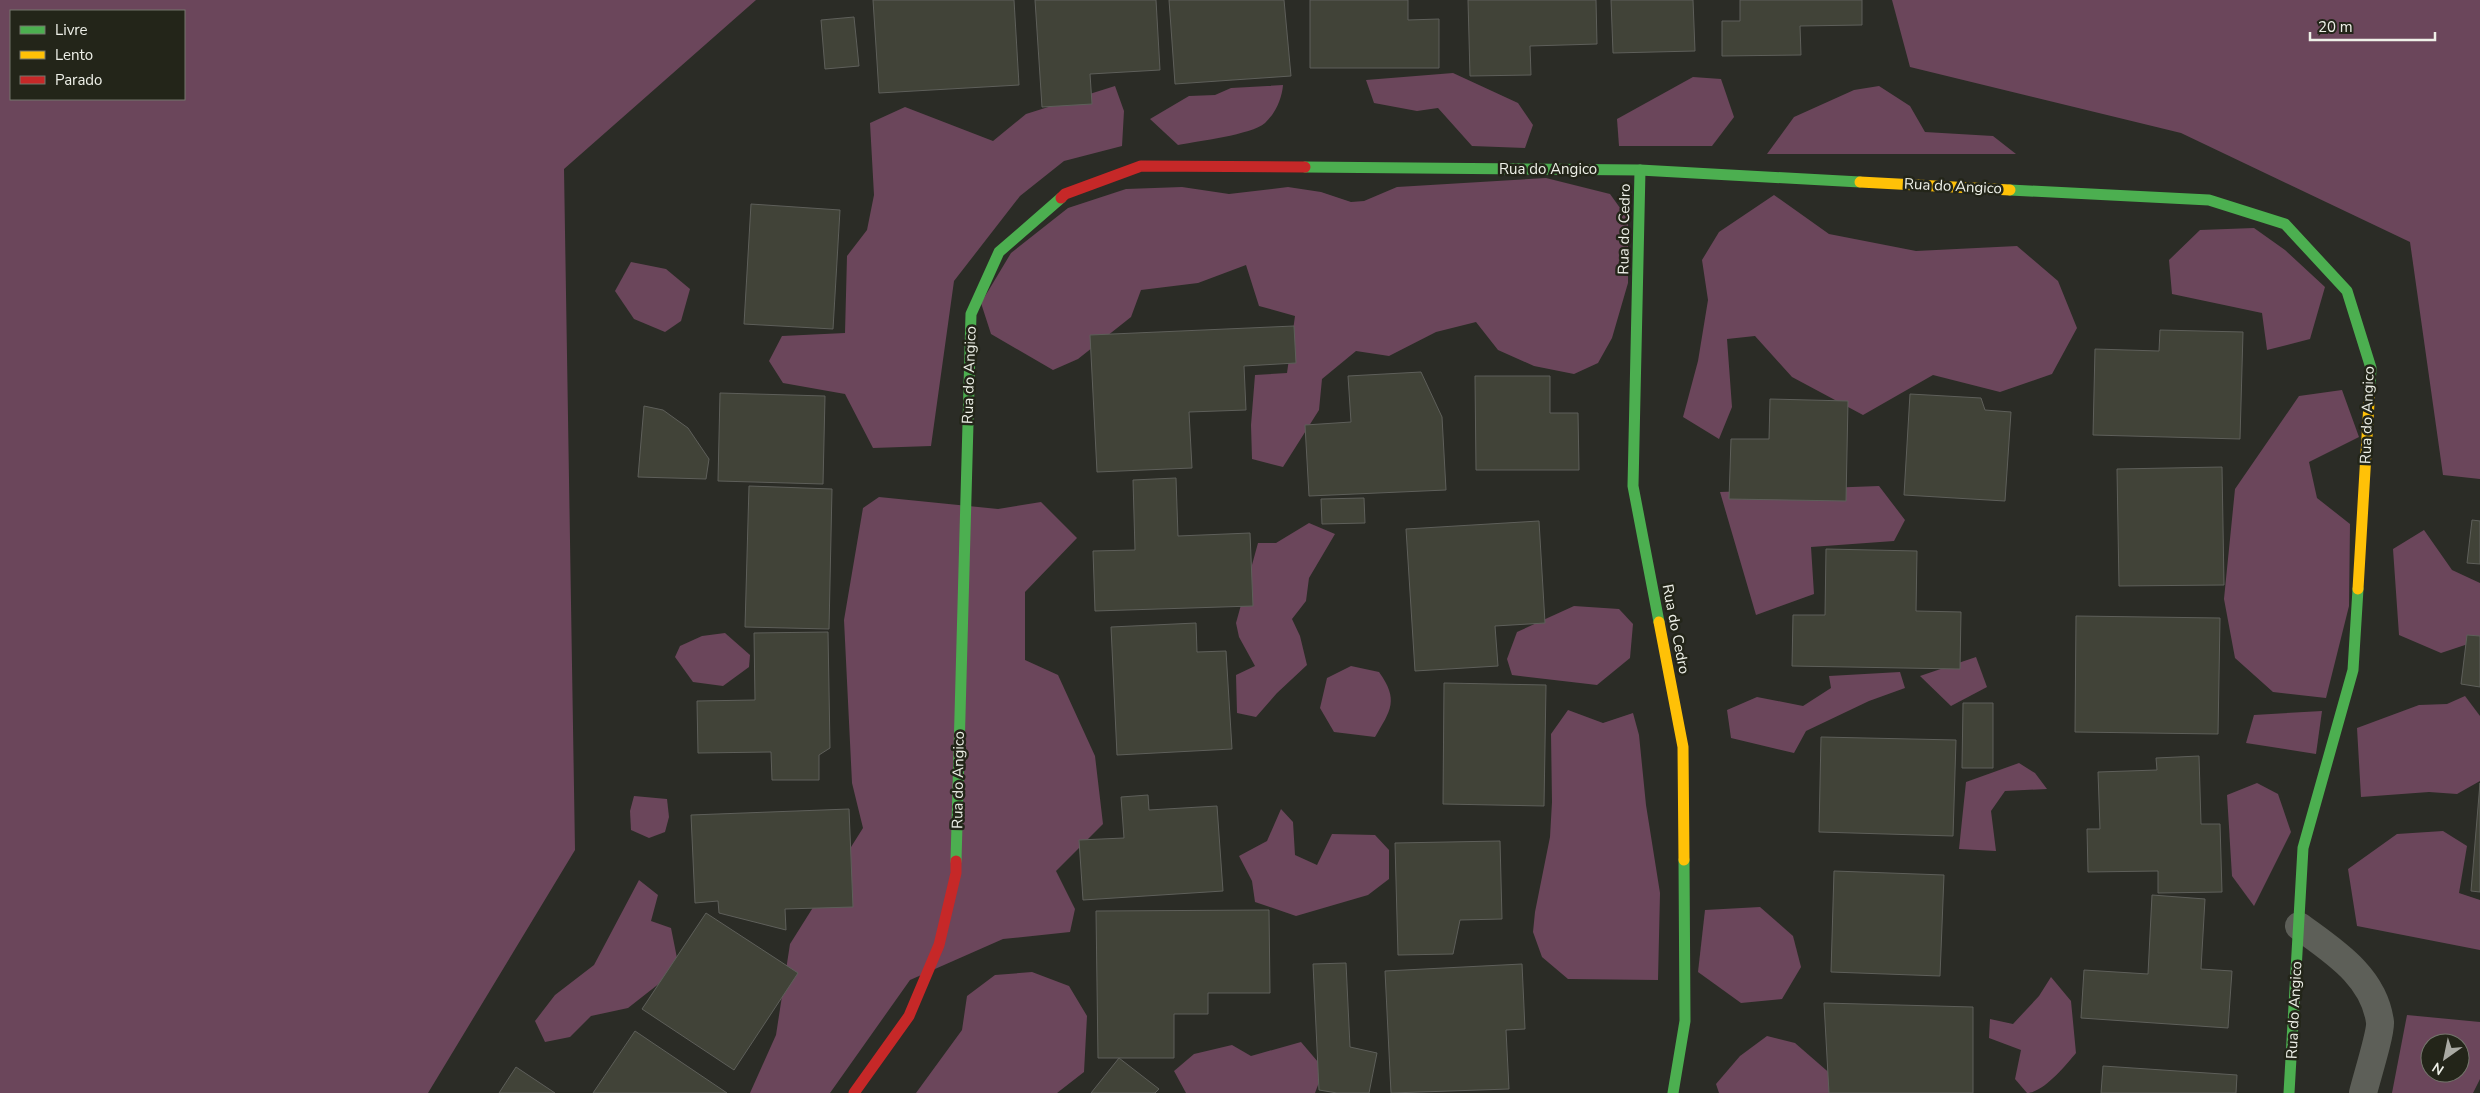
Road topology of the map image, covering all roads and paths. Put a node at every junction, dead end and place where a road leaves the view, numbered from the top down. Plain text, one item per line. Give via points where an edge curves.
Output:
1 (1640, 170) junction
2 (2299, 926) junction
3 (854, 1093) edge
4 (1673, 1093) edge
5 (2289, 1093) edge
6 (2363, 1093) edge

1 - 2 street, Rua do Angico via 2209,200 2285,224 2347,291 2371,368 2354,670 2303,848
1 - 3 street, Rua do Angico via 1140,166 1065,194 999,252 971,314 956,873 939,945 909,1016
1 - 4 street, Rua do Cedro via 1633,486 1683,747 1685,1021
2 - 5 street, Rua do Angico
2 - 6 street via 2346,960 2370,989 2380,1024

